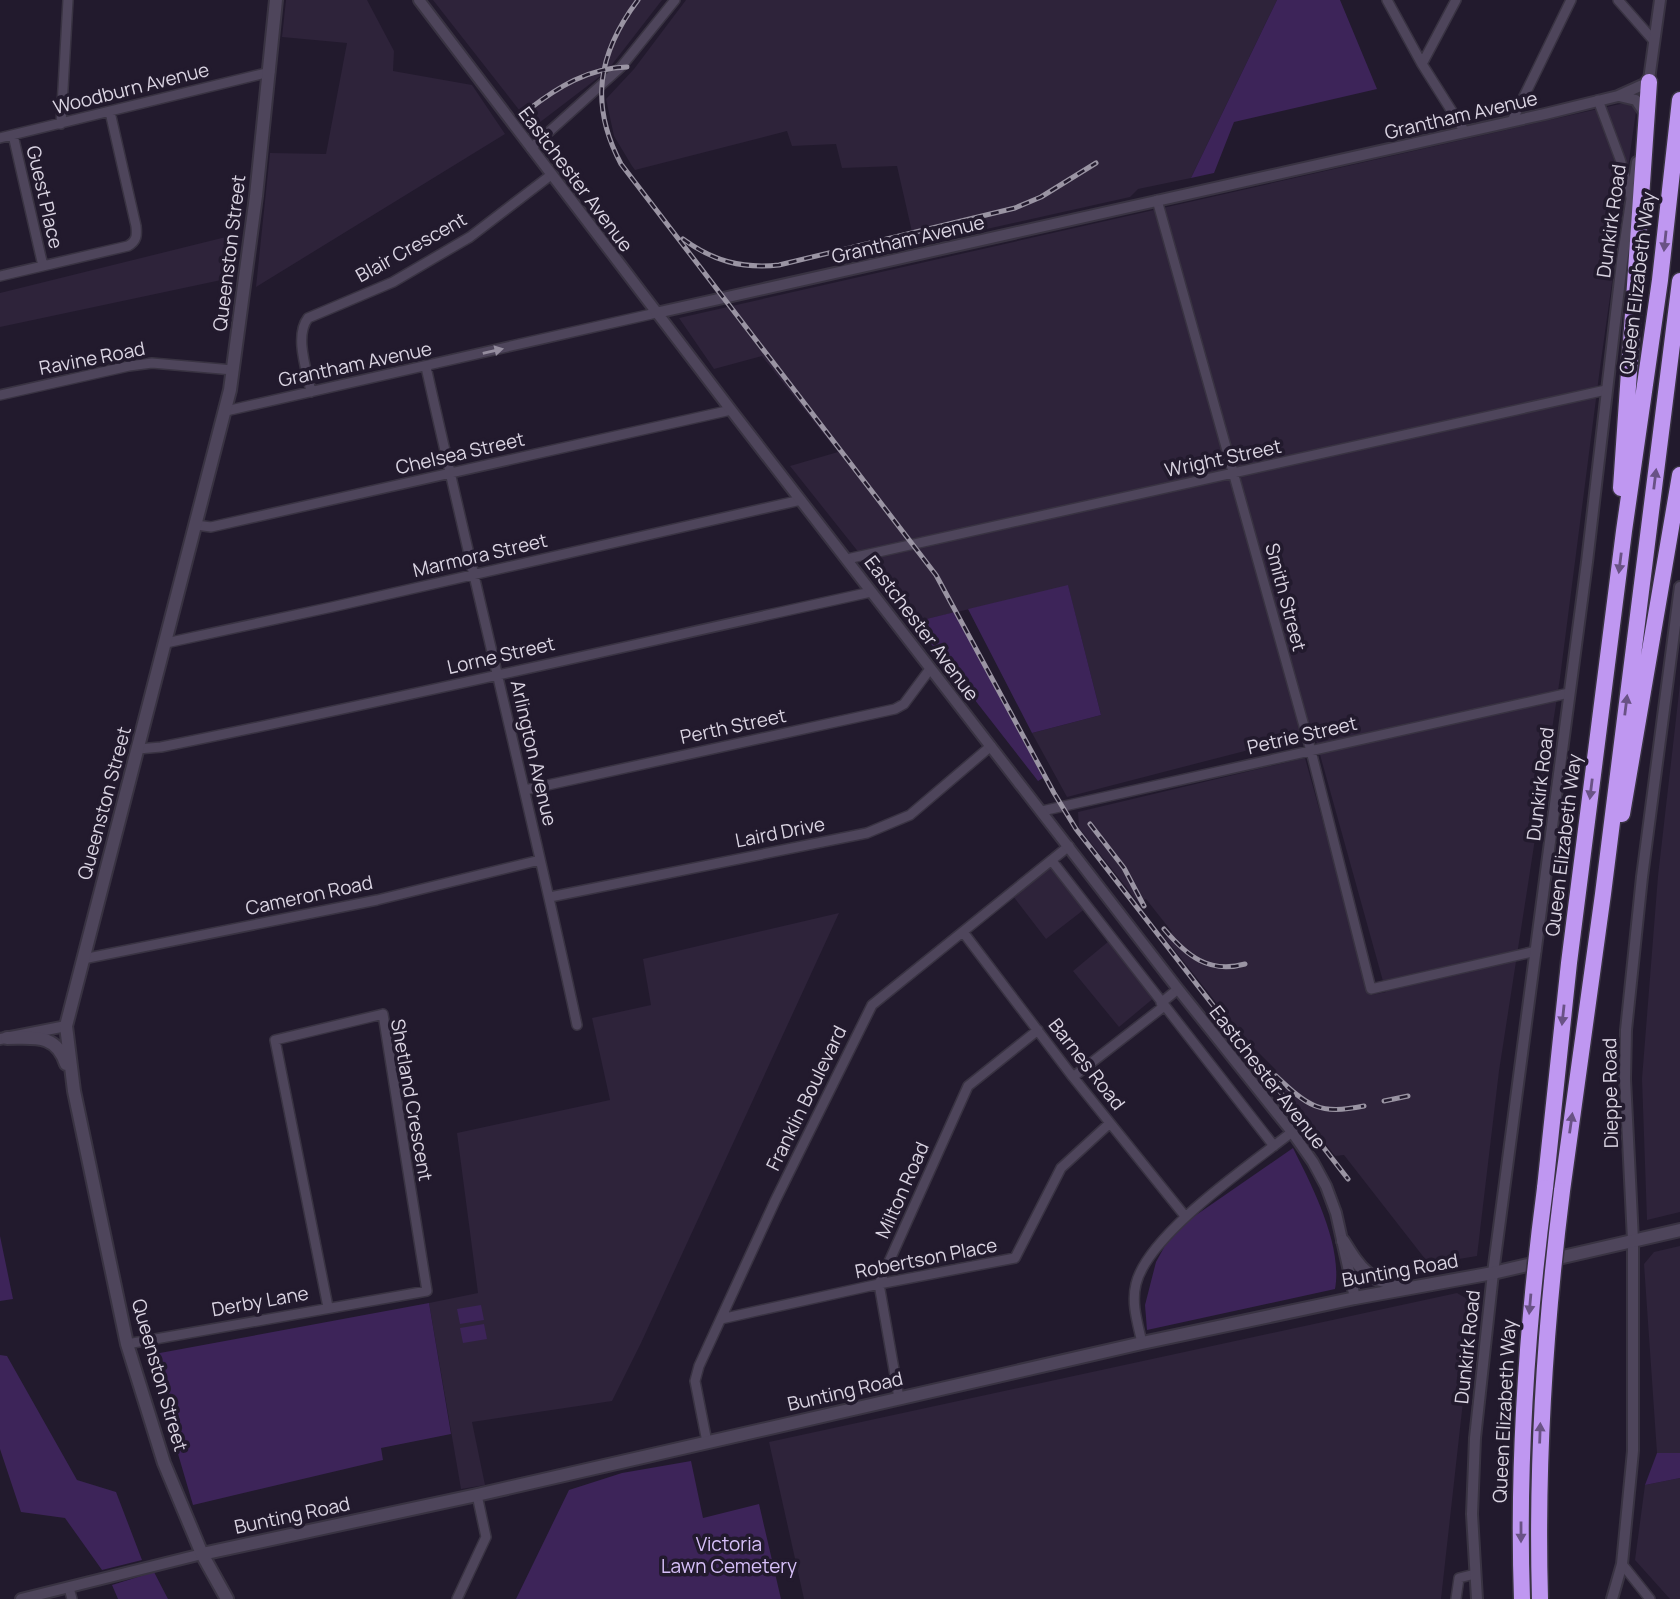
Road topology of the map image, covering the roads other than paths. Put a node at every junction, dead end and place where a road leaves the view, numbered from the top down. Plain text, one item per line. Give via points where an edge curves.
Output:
1 (68, 0) edge
2 (276, 0) edge
3 (419, 0) edge
4 (675, 0) edge
5 (1387, 0) edge
6 (1455, 0) edge
7 (1571, 0) edge
8 (1618, 0) edge
9 (1660, 0) edge
10 (1654, 41) junction
11 (1422, 64) junction
12 (270, 72) junction
13 (1649, 82) junction
14 (1618, 96) junction
15 (1598, 100) junction
16 (1680, 100) edge
17 (110, 112) junction
18 (1645, 117) junction
19 (1512, 121) junction
20 (61, 124) junction
21 (1465, 132) junction
22 (13, 135) junction
23 (0, 138) edge
24 (531, 148) junction
25 (551, 175) junction
26 (1631, 197) junction
27 (1157, 200) junction
28 (43, 266) junction
29 (0, 276) edge
30 (1680, 281) edge
31 (656, 313) junction
32 (426, 367) junction
33 (233, 370) junction
34 (1606, 390) junction
35 (311, 392) junction
36 (0, 394) edge
37 (731, 410) junction
38 (226, 411) junction
39 (450, 473) junction
40 (1234, 474) junction
41 (1680, 475) edge
42 (801, 500) junction
43 (196, 525) junction
44 (1624, 531) junction
45 (847, 559) junction
46 (473, 575) junction
47 (1680, 587) edge
48 (871, 592) junction
49 (1676, 641) edge
50 (166, 643) junction
51 (930, 669) junction
52 (498, 673) junction
53 (1570, 693) junction
54 (991, 746) junction
55 (138, 749) junction
56 (1311, 751) junction
57 (525, 790) junction
58 (1042, 811) junction
59 (1069, 846) junction
60 (540, 860) junction
61 (1052, 861) junction
62 (1603, 894) junction
63 (550, 897) junction
64 (963, 932) junction
65 (1536, 951) junction
66 (83, 959) junction
67 (1178, 989) junction
68 (1162, 1005) junction
69 (577, 1025) dead end
70 (66, 1026) junction
71 (1038, 1030) junction
72 (4, 1039) edge
73 (1073, 1077) junction
74 (74, 1091) junction
75 (1110, 1123) junction
76 (1292, 1132) junction
77 (1274, 1146) junction
78 (1185, 1216) junction
79 (1680, 1230) edge
80 (1633, 1240) junction
81 (1343, 1241) junction
82 (1493, 1273) junction
83 (879, 1284) junction
84 (1431, 1284) junction
85 (400, 1295) joint
86 (1355, 1298) junction
87 (328, 1307) junction
88 (721, 1320) junction
89 (1142, 1343) junction
90 (127, 1344) junction
91 (899, 1398) junction
92 (707, 1442) junction
93 (477, 1495) junction
94 (202, 1554) junction
95 (1622, 1564) junction
96 (1475, 1574) junction
97 (70, 1593) edge
98 (21, 1599) edge
99 (227, 1599) edge
100 (457, 1599) edge
101 (1456, 1599) edge
102 (1477, 1599) edge
103 (1522, 1599) edge
104 (1540, 1599) edge
105 (1612, 1599) edge
106 (1650, 1599) edge

1 - 20 street
2 - 12 main road, Queenston Street
3 - 24 street, Eastchester Avenue
4 - 24 street via 621,67
5 - 11 street
6 - 11 street
7 - 19 street
8 - 10 street
9 - 10 street
10 - 13 street
11 - 21 street
12 - 17 street, Woodburn Avenue
12 - 33 main road, Queenston Street
13 - 14 street, Grantham Avenue
13 - 18 highway
14 - 15 street, Grantham Avenue
14 - 18 street via 1636,100
15 - 19 street, Grantham Avenue
15 - 26 street
16 -> 44 highway, Queen Elizabeth Way
17 - 20 street, Woodburn Avenue
17 - 28 street via 136,238 128,246
18 - 26 street, Dunkirk Road
18 - 44 highway via 1621,481
19 - 21 street, Grantham Avenue
20 - 22 street, Woodburn Avenue
21 - 27 street, Grantham Avenue
22 - 23 street, Woodburn Avenue
22 - 28 street, Guest Place
24 - 25 street, Eastchester Avenue
25 - 31 street, Eastchester Avenue
25 - 35 street, Blair Crescent via 470,237 393,282 308,318 301,338
26 - 34 street, Dunkirk Road
27 - 31 street, Grantham Avenue
27 - 40 street, Smith Street
28 - 29 street
62 -> 30 highway, Queen Elizabeth Way
32 -> 31 street, Grantham Avenue
31 - 37 street, Eastchester Avenue
32 - 35 street, Grantham Avenue
32 - 39 street, Arlington Avenue
33 - 36 street, Ravine Road via 152,363
33 - 38 main road, Queenston Street
34 - 40 street, Wright Street
34 - 53 street, Dunkirk Road
35 - 38 street, Grantham Avenue
37 - 39 street, Chelsea Street
37 - 42 street, Eastchester Avenue
38 - 43 main road, Queenston Street
39 - 43 street, Chelsea Street via 211,527
39 - 46 street, Arlington Avenue
40 - 45 street, Wright Street
40 - 56 street, Smith Street
41 - 62 highway via 1628,787
42 - 45 street, Eastchester Avenue
42 - 46 street, Marmora Street
43 - 50 main road, Queenston Street
44 -> 103 highway, Queen Elizabeth Way, bridge via 1532,1285 1524,1391
45 - 48 street, Eastchester Avenue
46 - 50 street, Marmora Street
46 - 52 street, Arlington Avenue
47 - 49 street, Dieppe Road
48 - 51 street, Eastchester Avenue
48 - 52 street, Lorne Street
49 - 80 street, Dieppe Road via 1642,877 1626,1030
50 - 55 main road, Queenston Street
51 - 54 street, Eastchester Avenue
51 - 57 street, Perth Street via 895,709
52 - 55 street, Lorne Street via 346,709
52 - 57 street, Arlington Avenue
53 - 56 street, Petrie Street
53 - 65 street, Dunkirk Road
54 - 58 street, Eastchester Avenue
54 - 63 street, Laird Drive via 910,815 867,832
55 - 66 main road, Queenston Street
56 - 58 street, Petrie Street
56 - 65 street, Smith Street via 1371,989
57 - 60 street, Arlington Avenue
58 - 59 street, Eastchester Avenue
59 - 61 street, Franklin Boulevard
59 - 67 street, Eastchester Avenue
60 - 63 street, Arlington Avenue
60 - 66 street, Cameron Road via 377,900
61 - 64 street, Franklin Boulevard
61 - 68 street, Eastchester Avenue
104 -> 62 highway, Queen Elizabeth Way, bridge via 1541,1396 1550,1284
63 - 69 street, Arlington Avenue
64 - 71 street, Barnes Road
64 - 88 street, Franklin Boulevard via 872,1005
65 - 82 street, Dunkirk Road
66 - 70 main road, Queenston Street
67 - 68 street
67 - 76 street, Eastchester Avenue
68 - 73 street
68 - 77 street, Eastchester Avenue
70 - 72 street
70 - 74 main road, Queenston Street
71 - 73 street, Barnes Road
71 - 83 street, Milton Road via 968,1086
72 - 74 main road via 40,1038 55,1045 64,1056
73 - 75 street, Barnes Road
74 - 90 main road, Queenston Street
75 - 78 street, Barnes Road
75 - 83 street, Robertson Place via 1061,1168 1015,1258
76 - 77 street
76 - 81 street, Eastchester Avenue via 1326,1186
77 - 78 street
78 - 89 street via 1146,1261 1136,1284 1134,1303
79 - 80 main road, Bunting Road
80 - 82 main road, Bunting Road
80 - 95 street, Dieppe Road via 1633,1451
81 - 84 main road via 1370,1276 1388,1282
81 - 86 street, Eastchester Avenue
82 - 84 main road, Bunting Road
82 - 96 street, Dunkirk Road via 1475,1438
83 - 88 street, Robertson Place
83 - 91 street
84 - 86 main road, Bunting Road
85 - 87 street, Derby Lane
85 - 87 street, Shetland Crescent via 427,1291 383,1014 275,1040
86 - 89 main road, Bunting Road
87 - 90 street, Derby Lane
88 - 92 street, Franklin Boulevard via 695,1381
89 - 91 main road, Bunting Road
90 - 94 main road, Queenston Street via 164,1463
91 - 92 main road, Bunting Road
92 - 93 main road, Bunting Road
93 - 94 main road, Bunting Road
93 - 100 street via 486,1537
94 - 97 street, Bunting Road
94 - 99 main road, Queenston Street
95 - 105 street, Dieppe Road
95 - 106 street
96 - 101 street via 1459,1578
96 - 102 street, Dunkirk Road
97 - 98 street, Bunting Road

